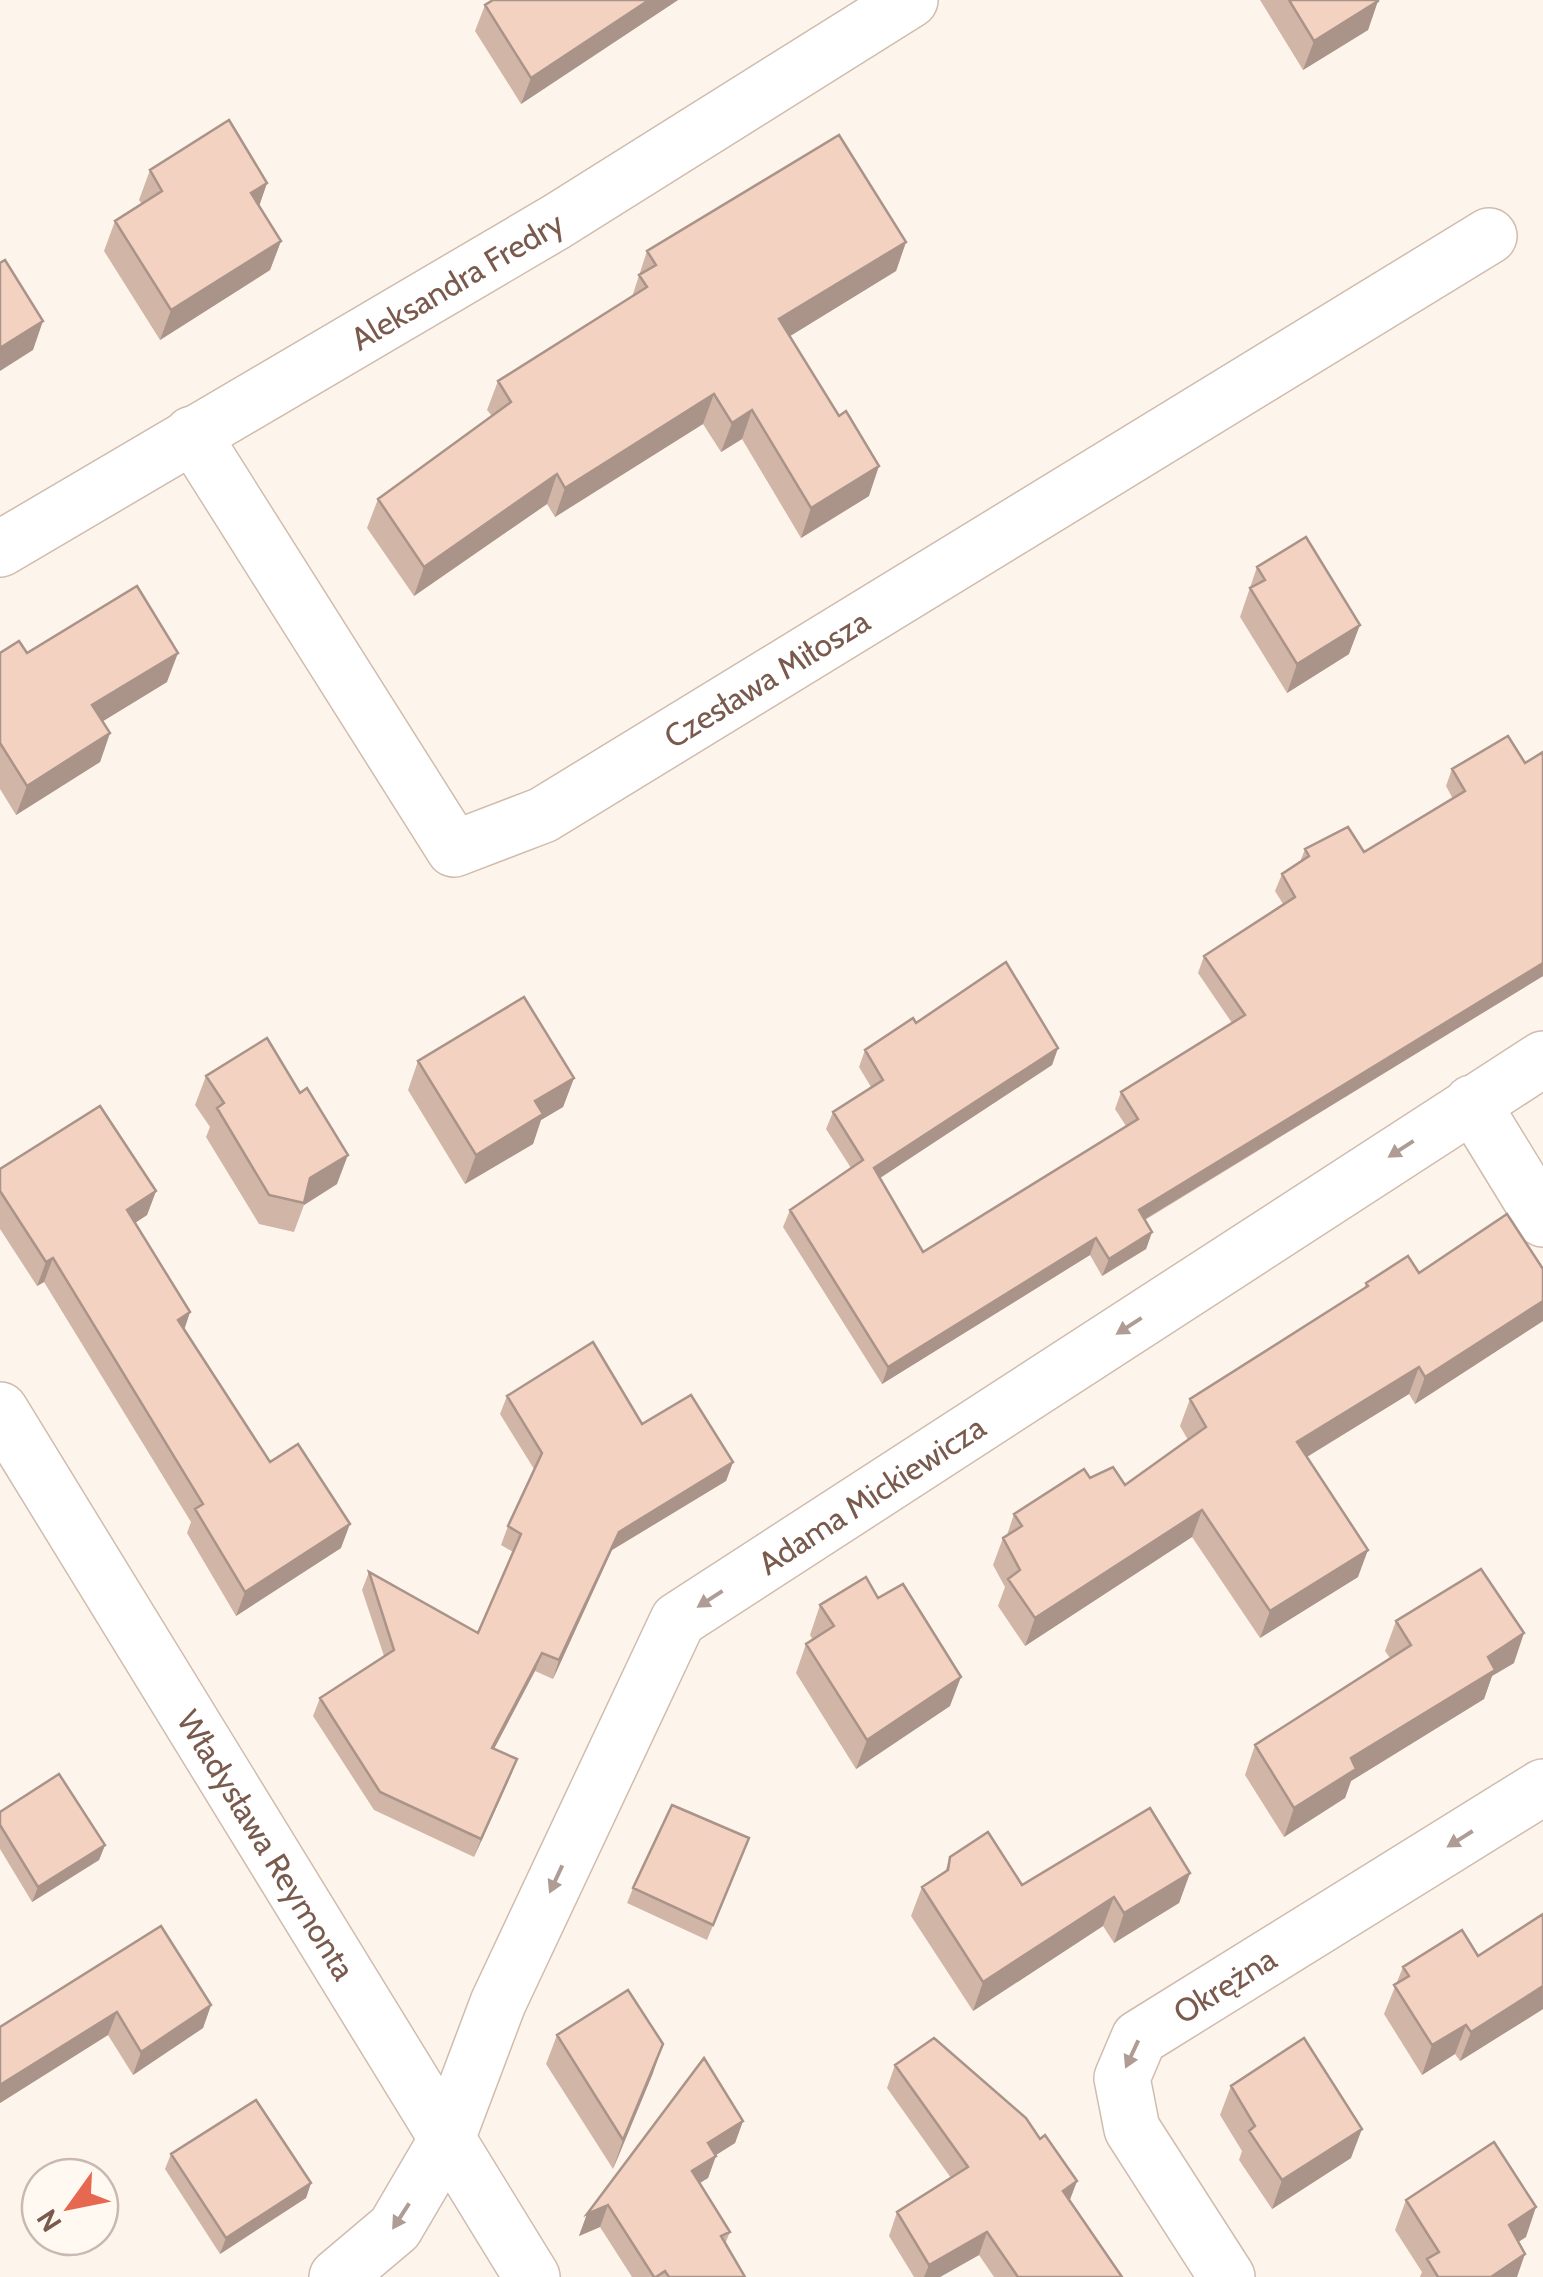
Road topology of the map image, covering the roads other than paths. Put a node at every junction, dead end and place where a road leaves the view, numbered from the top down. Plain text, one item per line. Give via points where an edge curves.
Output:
1 (910, 0) edge
2 (1489, 236) dead end
3 (192, 434) junction
4 (0, 550) edge
5 (1543, 1060) edge
6 (1472, 1104) junction
7 (1543, 1219) edge
8 (0, 1410) edge
9 (1543, 1787) edge
10 (446, 2141) junction
11 (337, 2277) edge
12 (532, 2277) edge
13 (1227, 2277) edge

1 - 3 street, Aleksandra Fredry via 556,222
2 - 3 street, Czesława Miłosza via 543,815 454,849
3 - 4 street, Aleksandra Fredry
5 - 6 street, Adama Mickiewicza
6 - 7 street
6 -> 10 street, Adama Mickiewicza via 678,1620 498,2003
8 - 10 street, Władysława Reymonta
9 -> 13 street, Okrężna via 1139,2038 1122,2078 1132,2130
10 -> 11 street, Adama Mickiewicza via 395,2228
10 - 12 street, Władysława Reymonta

